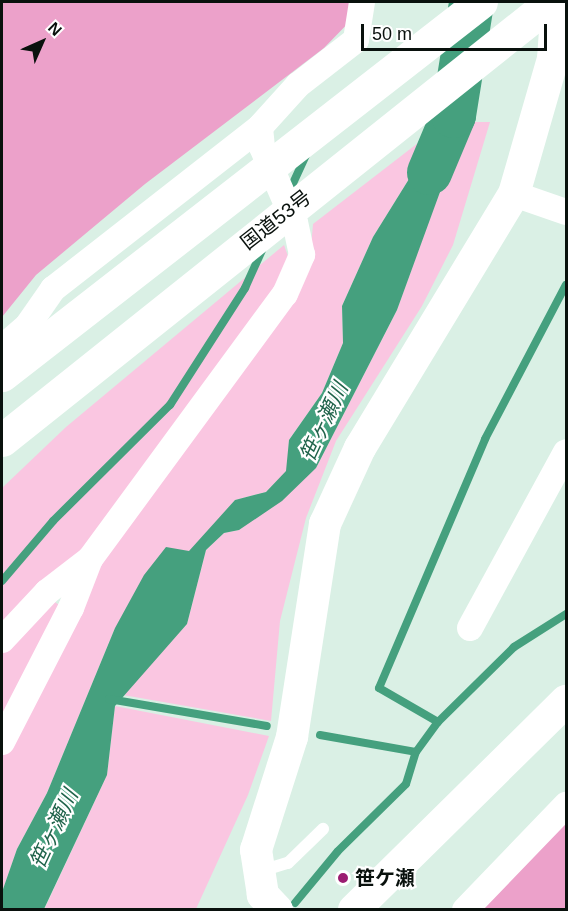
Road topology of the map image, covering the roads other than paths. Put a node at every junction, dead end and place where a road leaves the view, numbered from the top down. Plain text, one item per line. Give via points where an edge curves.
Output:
1 (362, 2) edge
2 (481, 2) edge
3 (551, 2) edge
4 (556, 2) edge
5 (560, 53) edge
6 (260, 127) junction
7 (514, 194) junction
8 (562, 211) edge
9 (2, 348) edge
10 (2, 375) edge
11 (2, 440) edge
12 (567, 452) edge
13 (558, 489) edge
14 (90, 559) junction
15 (470, 628) dead end
16 (2, 640) edge
17 (567, 702) edge
18 (2, 742) edge
19 (567, 804) edge
20 (322, 829) dead end
21 (258, 873) junction
22 (277, 909) edge
23 (354, 909) edge
24 (465, 909) edge

1 - 6 street via 356,40 298,85
2 - 10 highway
3 - 11 highway, 国道53号
4 - 5 street
5 - 7 street
6 - 9 street via 53,289 28,325
6 - 14 street via 262,147 295,223 302,255 278,303
7 - 8 street
7 - 21 street via 360,448 325,524 306,624 292,737 256,850
12 - 13 street
13 - 15 street
14 - 16 street via 48,592
14 - 18 street via 71,608
17 - 23 street via 522,741
19 - 24 street
20 - 21 lane via 288,863
21 - 22 street via 263,895

